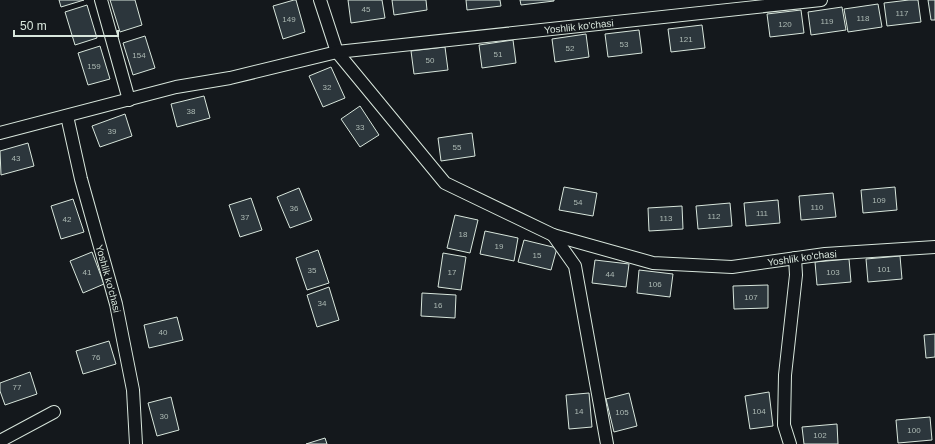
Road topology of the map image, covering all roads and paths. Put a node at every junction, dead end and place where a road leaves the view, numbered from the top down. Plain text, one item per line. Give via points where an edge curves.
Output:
1 (101, 0) edge
2 (320, 0) edge
3 (821, 0) edge
4 (337, 52) junction
5 (129, 100) junction
6 (67, 116) junction
7 (0, 133) edge
8 (553, 235) junction
9 (935, 247) edge
10 (796, 258) junction
11 (54, 412) dead end
12 (0, 441) edge
13 (136, 444) edge
14 (607, 444) edge
15 (790, 444) edge

1 - 5 street
2 - 4 street, Yoshlik ko'chasi
3 - 4 street, Yoshlik ko'chasi
4 - 5 street, Yoshlik ko'chasi via 230,78 176,87
4 - 8 street, Yoshlik ko'chasi via 445,183
5 - 6 street, Yoshlik ko'chasi
6 - 7 street, Yoshlik ko'chasi
6 - 13 street, Yoshlik ko'chasi via 81,179 116,304 134,390
8 - 10 street, Yoshlik ko'chasi via 653,263 732,267
8 - 14 street, Yoshlik ko'chasi via 575,266
9 - 10 street, Yoshlik ko'chasi
10 - 15 street via 785,375 784,425
11 - 12 street

